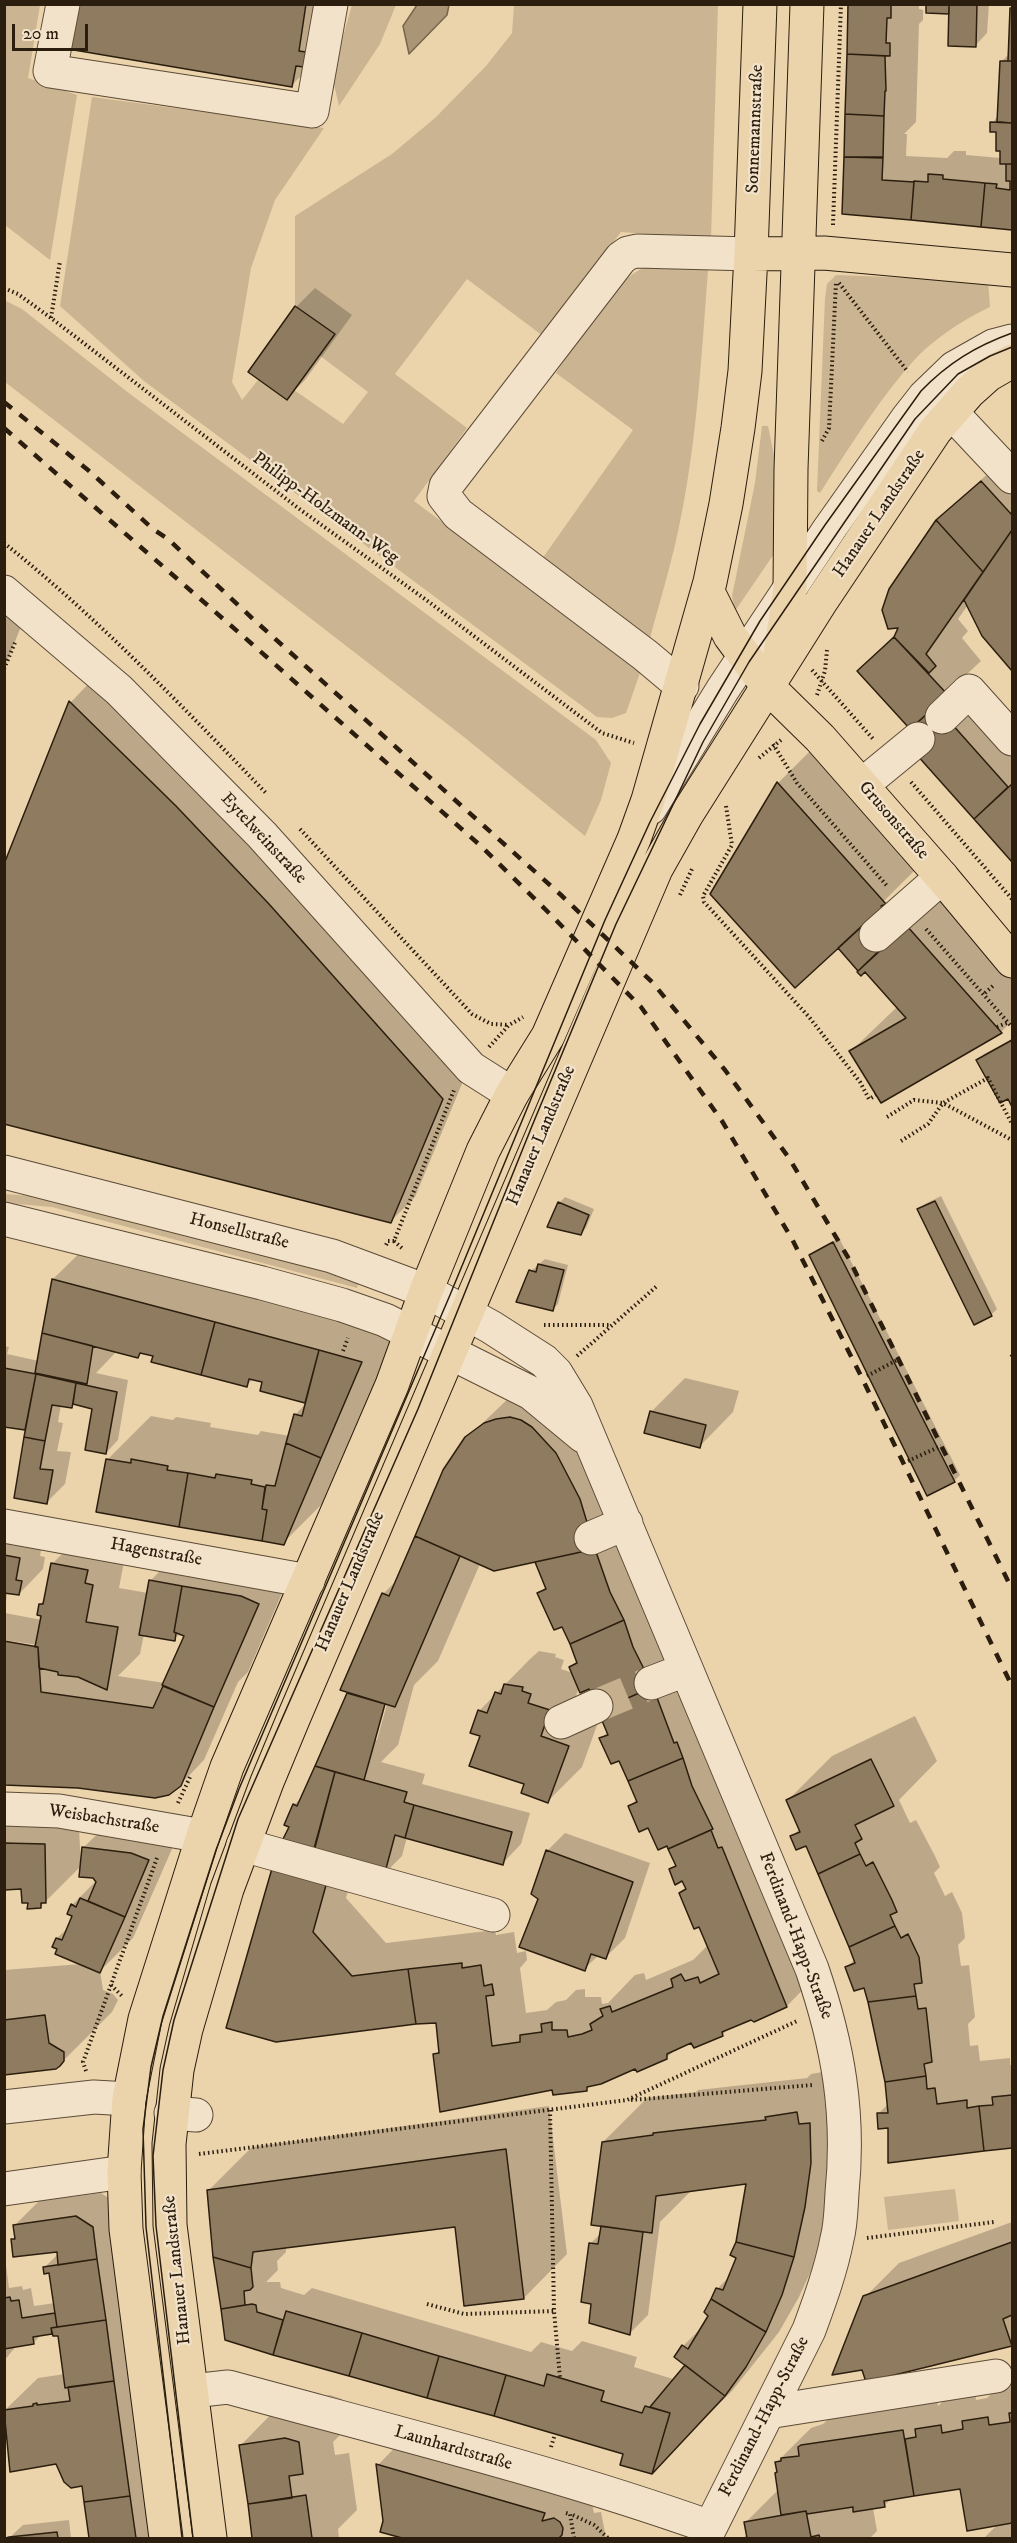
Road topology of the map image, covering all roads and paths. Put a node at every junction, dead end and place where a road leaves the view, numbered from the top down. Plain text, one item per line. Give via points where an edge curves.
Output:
1 (63, 4) edge
2 (331, 4) edge
3 (760, 4) edge
4 (807, 4) edge
5 (841, 4) edge
6 (811, 253) junction
7 (751, 254) junction
8 (60, 261) dead end
9 (1012, 270) edge
10 (4, 288) edge
11 (51, 318) junction
12 (1012, 341) edge
13 (1012, 361) edge
14 (912, 379) dead end
15 (950, 411) junction
16 (819, 446) dead end
17 (1012, 477) edge
18 (790, 589) junction
19 (4, 592) edge
20 (708, 592) junction
21 (827, 644) dead end
22 (744, 657) junction
23 (682, 686) junction
24 (768, 687) junction
25 (813, 702) dead end
26 (942, 717) dead end
27 (918, 739) dead end
28 (1012, 739) edge
29 (634, 743) dead end
30 (774, 745) dead end
31 (862, 785) junction
32 (726, 805) dead end
33 (639, 828) junction
34 (942, 877) junction
35 (907, 909) junction
36 (876, 935) dead end
37 (1012, 961) edge
38 (456, 997) dead end
39 (524, 1017) dead end
40 (1009, 1022) junction
41 (997, 1027) dead end
42 (1012, 1027) edge
43 (471, 1068) junction
44 (512, 1094) junction
45 (876, 1095) dead end
46 (944, 1103) junction
47 (887, 1117) dead end
48 (1012, 1124) edge
49 (1012, 1140) edge
50 (901, 1141) dead end
51 (4, 1172) edge
52 (4, 1219) edge
53 (376, 1271) junction
54 (657, 1286) dead end
55 (426, 1291) junction
56 (359, 1311) junction
57 (466, 1312) junction
58 (535, 1325) dead end
59 (612, 1325) junction
60 (411, 1332) junction
61 (343, 1351) dead end
62 (450, 1351) junction
63 (575, 1358) dead end
64 (897, 1360) dead end
65 (880, 1369) junction
66 (867, 1376) dead end
67 (883, 1377) dead end
68 (593, 1445) junction
69 (941, 1446) dead end
70 (918, 1448) dead end
71 (921, 1454) junction
72 (908, 1461) dead end
73 (626, 1523) junction
74 (4, 1526) edge
75 (591, 1538) dead end
76 (308, 1581) junction
77 (685, 1670) junction
78 (651, 1683) tunnel mouth
79 (596, 1706) tunnel mouth
80 (561, 1722) dead end
81 (4, 1809) edge
82 (202, 1836) junction
83 (243, 1845) junction
84 (493, 1915) dead end
85 (825, 2008) junction
86 (841, 2083) junction
87 (129, 2098) junction
88 (627, 2100) junction
89 (4, 2107) edge
90 (549, 2110) junction
91 (182, 2132) junction
92 (124, 2172) junction
93 (4, 2189) edge
94 (994, 2222) dead end
95 (838, 2236) junction
96 (427, 2304) dead end
97 (554, 2311) junction
98 (141, 2335) junction
99 (996, 2376) dead end
100 (560, 2378) dead end
101 (192, 2391) junction
102 (768, 2412) junction
103 (156, 2456) junction
104 (570, 2514) dead end
105 (707, 2533) edge
106 (166, 2538) edge
107 (210, 2538) edge
108 (608, 2538) edge

1 - 2 street via 50,70 312,111
3 - 7 main road, Sonnemannstraße
4 - 6 main road
5 - 6 path via 833,226
6 - 7 main road
6 - 9 main road
6 - 18 main road, Hanauer Landstraße
7 - 20 main road, Hanauer Landstraße via 745,371 726,504
7 - 23 street via 637,251 621,258 446,486 444,496 458,514
8 - 11 path
10 - 11 path, Philipp-Holzmann-Weg
11 - 29 path, Philipp-Holzmann-Weg via 302,511 602,733
12 - 18 street, Hanauer Landstraße via 993,346 954,368 925,396
13 - 15 main road, Hanauer Landstraße via 988,375
14 - 16 path via 836,279 829,428
15 - 17 street
15 - 24 main road, Hanauer Landstraße
18 - 22 street, Hanauer Landstraße
18 - 24 main road, Hanauer Landstraße via 784,638
19 - 43 street, Eytelweinstraße via 119,690 262,835
20 - 22 main road
20 - 23 main road, Hanauer Landstraße
21 - 25 path via 825,671
22 - 24 main road
22 - 33 street, Hanauer Landstraße
23 - 33 main road, Hanauer Landstraße
24 - 31 main road, Grusonstraße
24 - 57 main road, Hanauer Landstraße via 663,854
26 - 28 street via 969,691
27 - 31 street
30 - 35 path via 797,783
31 - 34 main road, Grusonstraße
32 - 45 path via 732,845 703,896 704,902 809,1017 869,1099
33 - 44 main road, Hanauer Landstraße via 548,1036
34 - 35 street
34 - 37 main road, Grusonstraße
35 - 36 street
35 - 40 path
38 - 39 path via 472,1014 491,1024 508,1025
40 - 41 path
40 - 42 path
43 - 44 street, Eytelweinstraße
43 - 53 path via 456,1086 394,1241 388,1241
44 - 55 main road, Hanauer Landstraße via 483,1150
46 - 47 path via 914,1100
46 - 48 path via 988,1078
46 - 49 path
46 - 50 path via 928,1124
51 - 53 street, Honsellstraße via 332,1256
52 - 56 street
53 - 55 street, Honsellstraße
54 - 59 path
55 - 57 street, Honsellstraße
55 - 60 main road, Hanauer Landstraße
56 - 60 street
56 - 61 path
57 - 62 main road, Hanauer Landstraße
57 - 68 street, Ferdinand-Happ-Straße via 556,1373
58 - 59 path
59 - 63 path
60 - 62 street
60 - 76 main road, Hanauer Landstraße
62 - 68 street, Ferdinand-Happ-Straße via 531,1393
62 - 83 main road, Hanauer Landstraße
64 - 65 path
65 - 66 path
65 - 67 path
68 - 73 street, Ferdinand-Happ-Straße
69 - 71 path
70 - 71 path
71 - 72 path
73 - 75 street
73 - 77 street, Ferdinand-Happ-Straße
74 - 76 street, Hagenstraße
76 - 82 main road, Hanauer Landstraße
77 - 78 street
77 - 85 street, Ferdinand-Happ-Straße
79 - 80 street
81 - 82 street, Weisbachstraße via 58,1811
82 - 87 main road, Hanauer Landstraße via 145,2019
83 - 84 street
83 - 91 main road, Hanauer Landstraße via 186,2029
85 - 86 street, Ferdinand-Happ-Straße
85 - 88 path
86 - 88 path
86 - 95 street, Ferdinand-Happ-Straße via 845,2169
87 - 89 street via 94,2097
87 - 91 main road via 158,2105
87 - 92 main road, Hanauer Landstraße
88 - 90 path
90 - 91 path
90 - 97 path
91 - 92 main road
91 - 101 main road, Hanauer Landstraße via 170,2225
92 - 93 street
92 - 98 main road, Hanauer Landstraße via 126,2229
94 - 95 path via 866,2238
95 - 102 street, Ferdinand-Happ-Straße via 809,2330
96 - 97 path via 464,2314
97 - 100 path
98 - 101 main road via 161,2363
98 - 103 main road, Hanauer Landstraße
99 - 102 street
101 - 103 main road
101 - 105 street, Launhardtstraße via 228,2386 566,2479 643,2503
101 - 107 main road, Hanauer Landstraße
102 - 105 street, Ferdinand-Happ-Straße
103 - 106 main road, Hanauer Landstraße
104 - 108 path via 594,2525

